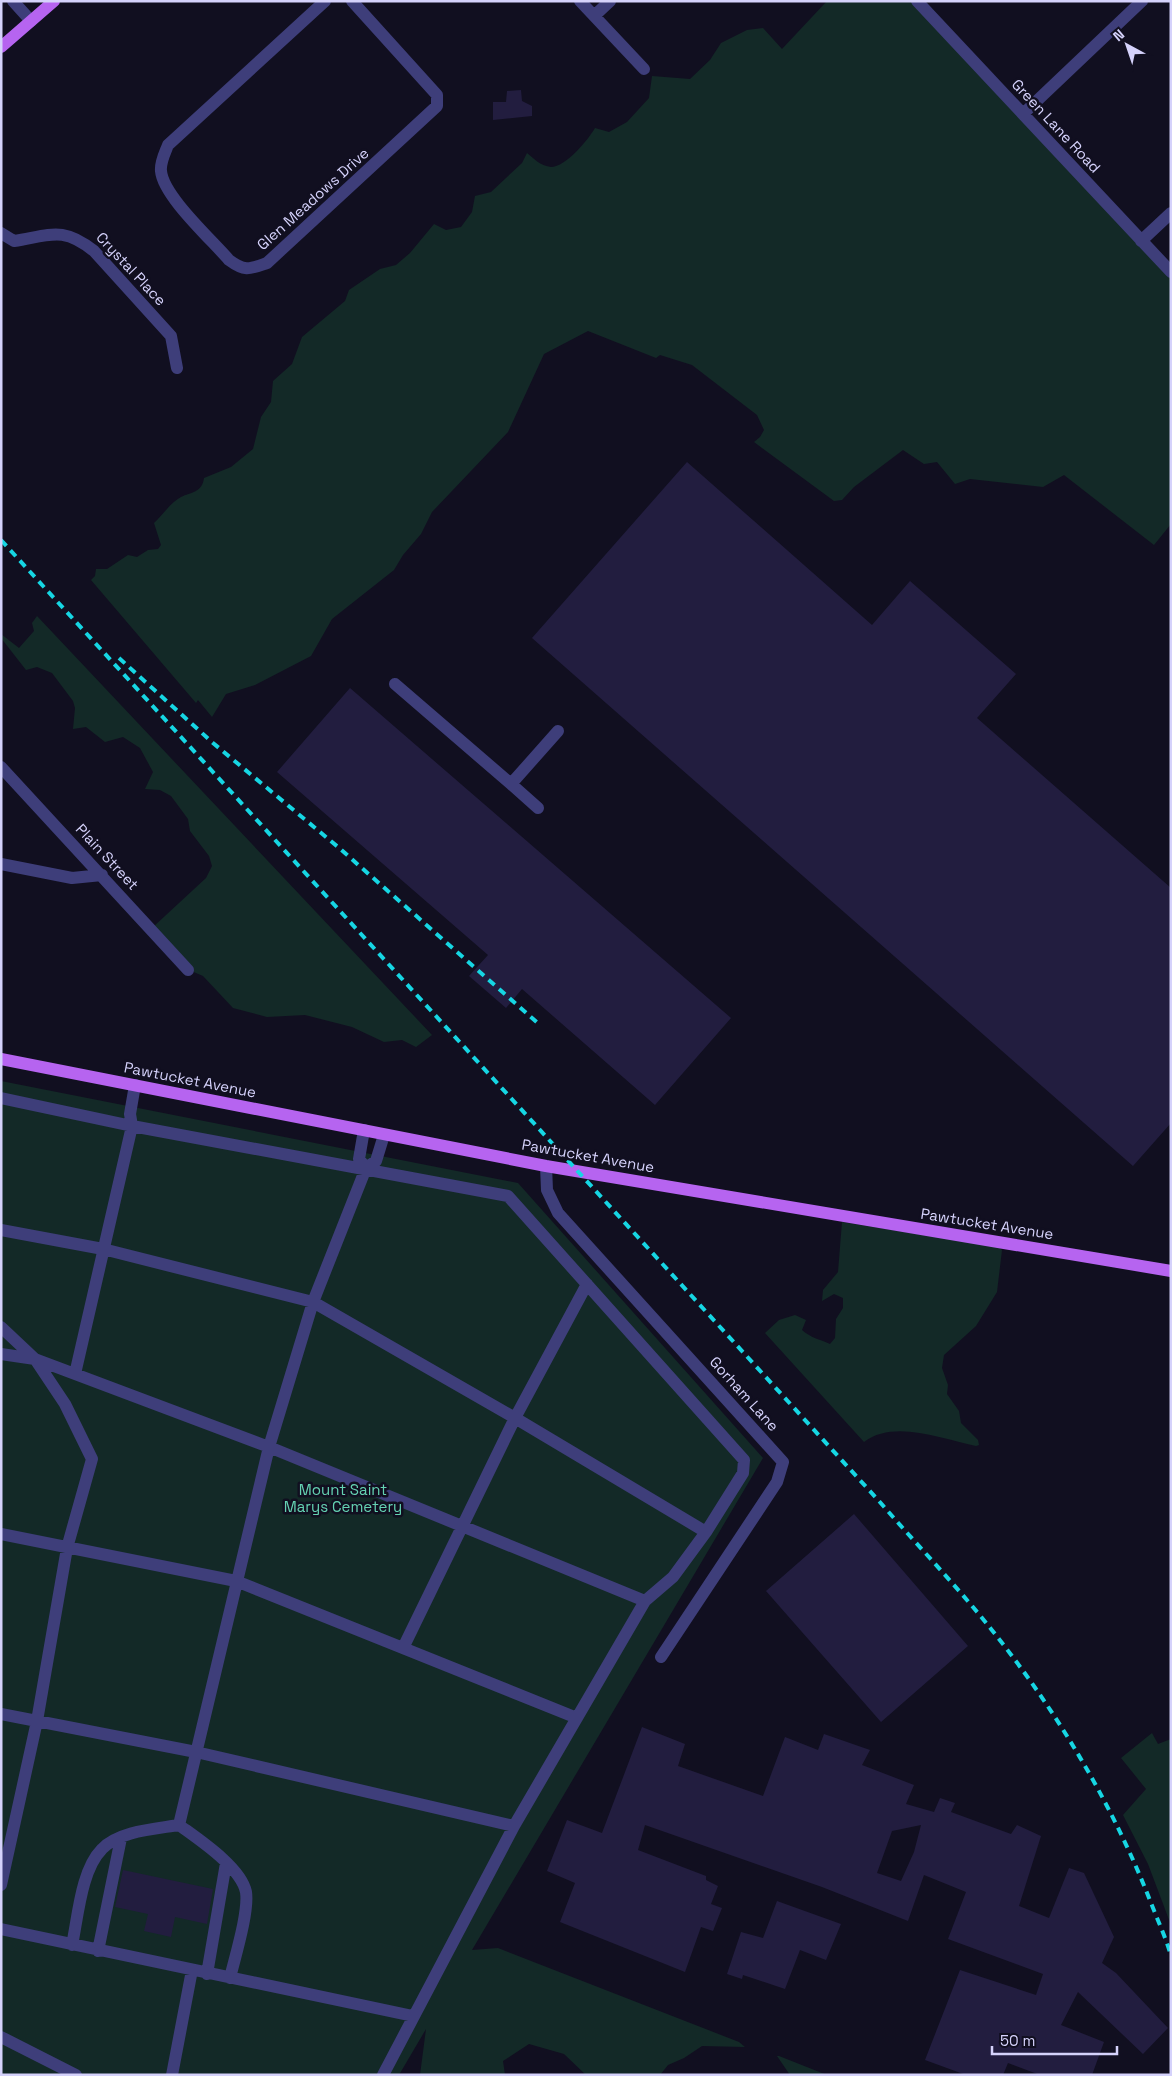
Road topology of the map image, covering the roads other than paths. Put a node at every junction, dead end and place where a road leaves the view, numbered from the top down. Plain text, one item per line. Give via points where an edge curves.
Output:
1 (13, 1) edge
2 (54, 1) edge
3 (325, 1) edge
4 (352, 1) edge
5 (580, 1) edge
6 (610, 1) edge
7 (917, 1) edge
8 (1142, 1) edge
9 (594, 16) junction
10 (30, 21) junction
11 (1, 47) edge
12 (644, 69) dead end
13 (1023, 114) junction
14 (1171, 213) edge
15 (1, 233) edge
16 (1141, 241) junction
17 (1171, 272) edge
18 (177, 368) dead end
19 (395, 684) dead end
20 (558, 731) dead end
21 (1, 767) edge
22 (511, 784) junction
23 (538, 808) dead end
24 (1, 864) edge
25 (102, 875) junction
26 (188, 970) dead end
27 (1, 1060) edge
28 (135, 1085) junction
29 (1, 1098) edge
30 (132, 1126) junction
31 (364, 1130) junction
32 (384, 1135) junction
33 (546, 1166) junction
34 (366, 1168) junction
35 (1, 1230) edge
36 (103, 1249) junction
37 (1171, 1271) edge
38 (586, 1284) junction
39 (313, 1302) junction
40 (1, 1327) edge
41 (1, 1354) edge
42 (35, 1359) junction
43 (76, 1374) junction
44 (515, 1418) junction
45 (269, 1447) junction
46 (461, 1525) junction
47 (706, 1532) junction
48 (1, 1534) edge
49 (67, 1548) junction
50 (236, 1581) junction
51 (646, 1601) junction
52 (403, 1648) junction
53 (662, 1656) dead end
54 (1, 1714) edge
55 (577, 1718) junction
56 (36, 1721) junction
57 (196, 1752) junction
58 (179, 1825) junction
59 (514, 1826) junction
60 (121, 1838) junction
61 (226, 1864) junction
62 (1, 1885) edge
63 (1, 1929) edge
64 (72, 1945) junction
65 (98, 1951) junction
66 (192, 1970) junction
67 (207, 1974) junction
68 (230, 1978) junction
69 (413, 2016) junction
70 (1, 2037) edge
71 (76, 2075) edge
72 (172, 2075) edge
73 (383, 2075) edge

1 - 10 street
2 - 10 main road
3 - 4 street, Glen Meadows Drive via 168,145 163,157 161,170 167,191 240,268 251,269 267,263 437,106 437,95 429,85
5 - 9 street
6 - 9 street
7 - 13 street, Green Lane Road
8 - 13 street
9 - 12 street
10 - 11 main road
13 - 16 street, Green Lane Road
14 - 16 street
15 - 18 street, Crystal Place via 14,241 56,234 71,235 82,241 171,336
16 - 17 street, Green Lane Road
19 - 22 street
20 - 22 street
21 - 25 street, Plain Street
22 - 23 street
24 - 25 street via 72,878
25 - 26 street, Plain Street
27 - 28 main road, Pawtucket Avenue
28 - 30 street via 130,1114
28 - 31 main road, Pawtucket Avenue
29 - 30 street
30 - 34 street
30 - 36 street
31 - 32 main road, Pawtucket Avenue
31 - 34 street via 359,1159
32 - 33 main road, Pawtucket Avenue
32 - 34 street via 376,1161
33 - 37 main road, Pawtucket Avenue
33 - 53 street, Gorham Lane via 547,1190 558,1213 783,1462 777,1482
34 - 38 street via 508,1196
34 - 39 street
35 - 36 street
36 - 39 street
36 - 43 street
38 - 44 street
38 - 47 street via 744,1460 743,1473
39 - 44 street
39 - 45 street
40 - 42 street
41 - 42 street
42 - 43 street
42 - 49 street via 65,1404 92,1459
43 - 45 street
44 - 46 street
44 - 47 street
45 - 46 street
45 - 50 street
46 - 51 street
46 - 52 street
47 - 51 street via 673,1576
48 - 49 street
49 - 50 street
49 - 56 street
50 - 52 street
50 - 57 street
51 - 55 street
52 - 55 street
54 - 56 street
55 - 59 street
56 - 57 street
56 - 62 street
57 - 58 street
57 - 59 street
58 - 60 street
58 - 61 street
59 - 69 street
60 - 64 street via 102,1848 92,1864 84,1884
60 - 65 street
61 - 67 street
61 - 68 street via 246,1890 246,1906
63 - 64 street
64 - 65 street
65 - 66 street
66 - 67 street
66 - 72 street
67 - 68 street
68 - 69 street
69 - 73 street
70 - 71 street

